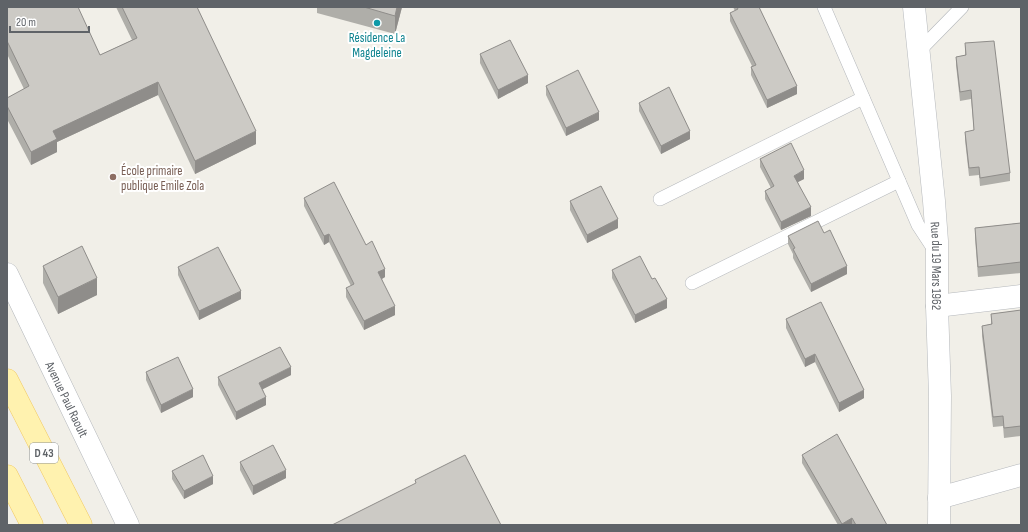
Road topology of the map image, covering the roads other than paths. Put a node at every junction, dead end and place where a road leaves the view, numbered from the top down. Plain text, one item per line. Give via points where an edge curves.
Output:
1 (824, 7) edge
2 (914, 7) edge
3 (962, 7) edge
4 (918, 52) junction
5 (863, 98) junction
6 (899, 181) junction
7 (660, 199) dead end
8 (937, 254) junction
9 (7, 274) edge
10 (692, 283) dead end
11 (1021, 296) edge
12 (937, 306) junction
13 (7, 380) edge
14 (1021, 475) edge
15 (7, 476) edge
16 (939, 498) junction
17 (32, 525) edge
18 (81, 525) edge
19 (128, 525) edge
20 (939, 525) edge

1 - 5 lane
2 - 4 street, Rue du 19 Mars 1962
3 - 4 lane
4 - 8 street, Rue du 19 Mars 1962
5 - 6 lane
5 - 7 lane
6 - 8 lane via 918,225
6 - 10 lane
8 - 12 street, Rue du 19 Mars 1962
9 - 19 street, Avenue Paul Raoult
11 - 12 street
12 - 16 street, Rue du 19 Mars 1962 via 940,396
13 - 18 main road, D 43
14 - 16 street
15 - 17 main road
16 - 20 street, Rue du 19 Mars 1962

